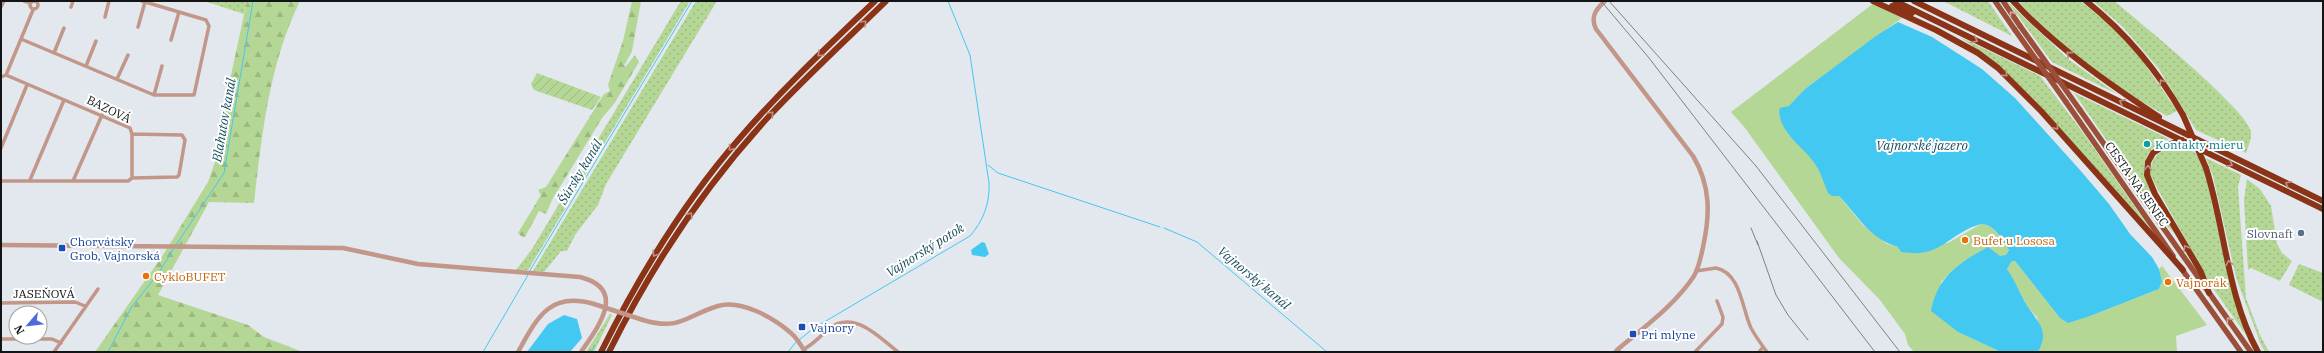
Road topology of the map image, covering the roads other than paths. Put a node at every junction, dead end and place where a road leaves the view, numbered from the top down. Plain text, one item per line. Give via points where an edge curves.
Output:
1 (4, 1) edge
2 (24, 1) edge
3 (73, 1) edge
4 (109, 1) edge
5 (144, 1) edge
6 (875, 1) edge
7 (886, 1) edge
8 (1605, 1) edge
9 (1873, 1) edge
10 (1878, 1) edge
11 (1895, 1) edge
12 (1914, 1) edge
13 (1995, 1) edge
14 (2003, 1) edge
15 (2013, 1) edge
16 (2086, 1) edge
17 (34, 2) edge
18 (1924, 4) edge
19 (1, 7) edge
20 (71, 7) dead end
21 (33, 10) junction
22 (179, 12) junction
23 (105, 17) dead end
24 (1940, 23) junction
25 (138, 27) dead end
26 (64, 28) dead end
27 (21, 39) junction
28 (170, 40) dead end
29 (96, 41) dead end
30 (54, 53) junction
31 (128, 55) dead end
32 (86, 66) junction
33 (162, 66) dead end
34 (6, 75) junction
35 (1, 77) edge
36 (117, 79) junction
37 (27, 85) junction
38 (154, 95) junction
39 (64, 100) junction
40 (102, 115) junction
41 (2182, 132) junction
42 (132, 134) junction
43 (2182, 140) junction
44 (1, 148) edge
45 (132, 178) junction
46 (30, 180) junction
47 (1, 181) edge
48 (73, 182) junction
49 (2323, 201) edge
50 (2323, 209) edge
51 (1, 245) edge
52 (2183, 270) junction
53 (1696, 271) junction
54 (98, 289) dead end
55 (2209, 293) junction
56 (1717, 301) dead end
57 (1, 303) edge
58 (85, 306) junction
59 (1, 339) edge
60 (61, 343) junction
61 (1763, 347) junction
62 (805, 351) edge
63 (1617, 351) edge
64 (54, 352) edge
65 (518, 352) edge
66 (581, 352) edge
67 (601, 352) edge
68 (609, 352) edge
69 (898, 352) edge
70 (1695, 352) edge
71 (1759, 352) edge
72 (1767, 352) edge
73 (2241, 352) edge
74 (2251, 352) edge
75 (2258, 352) edge

1 - 19 street
2 - 17 street
3 - 20 street
4 - 23 street
5 - 22 street
5 - 25 street
6 -> 67 highway via 766,109 708,177 650,260
68 -> 7 highway via 657,264 715,180 772,114
8 - 53 street via 1594,13 1596,29 1685,144 1702,174 1708,197 1708,222
9 -> 52 highway via 1960,43 1978,53 2003,73 2041,111
10 - 24 highway
11 - 24 highway
12 - 18 highway
13 - 52 main road, CESTA NA SENEC, bridge
55 -> 14 main road, CESTA NA SENEC, bridge
41 -> 15 highway via 2091,72 2055,42
75 -> 16 highway, bridge via 2237,298 2206,168 2183,115 2147,61 2112,22
17 - 21 street
17 - 21 street via 39,6
41 -> 18 highway
21 - 27 street
22 - 28 street
22 - 38 street via 206,20 209,26 196,92 194,95
24 -> 43 highway
26 - 30 street
27 - 30 street
27 - 34 street
29 - 32 street
30 - 32 street
31 - 36 street
32 - 36 street
33 - 38 street
34 - 35 street
34 - 37 street, BAZOVÁ
36 - 38 street
37 - 39 street, BAZOVÁ
37 - 44 street
39 - 40 street, BAZOVÁ
39 - 46 street
40 - 42 street, BAZOVÁ via 130,128
40 - 48 street
49 -> 41 highway
42 - 45 street, BAZOVÁ
42 - 45 street via 182,135 185,140 177,177
43 -> 50 highway
55 -> 43 highway via 2148,177 2148,164 2153,153
45 - 48 street via 128,181
46 - 47 street
46 - 48 street
51 - 66 street via 343,248 412,263 590,279 604,292 607,307
52 - 73 main road, CESTA NA SENEC
53 - 61 street via 1716,268 1730,276 1736,285 1751,327
53 - 63 street via 1682,291
54 - 58 street
74 -> 55 main road, CESTA NA SENEC
56 - 70 street via 1724,317 1722,324
57 - 58 street, JASEŇOVÁ via 75,302
58 - 60 street
59 - 60 street via 52,339
60 - 64 street
61 - 71 street
61 - 72 street
62 - 65 street, bridge via 796,338 769,319 736,305 720,305 675,324 656,324 581,300 566,300 550,306 537,319
62 - 69 street via 832,326 856,322

